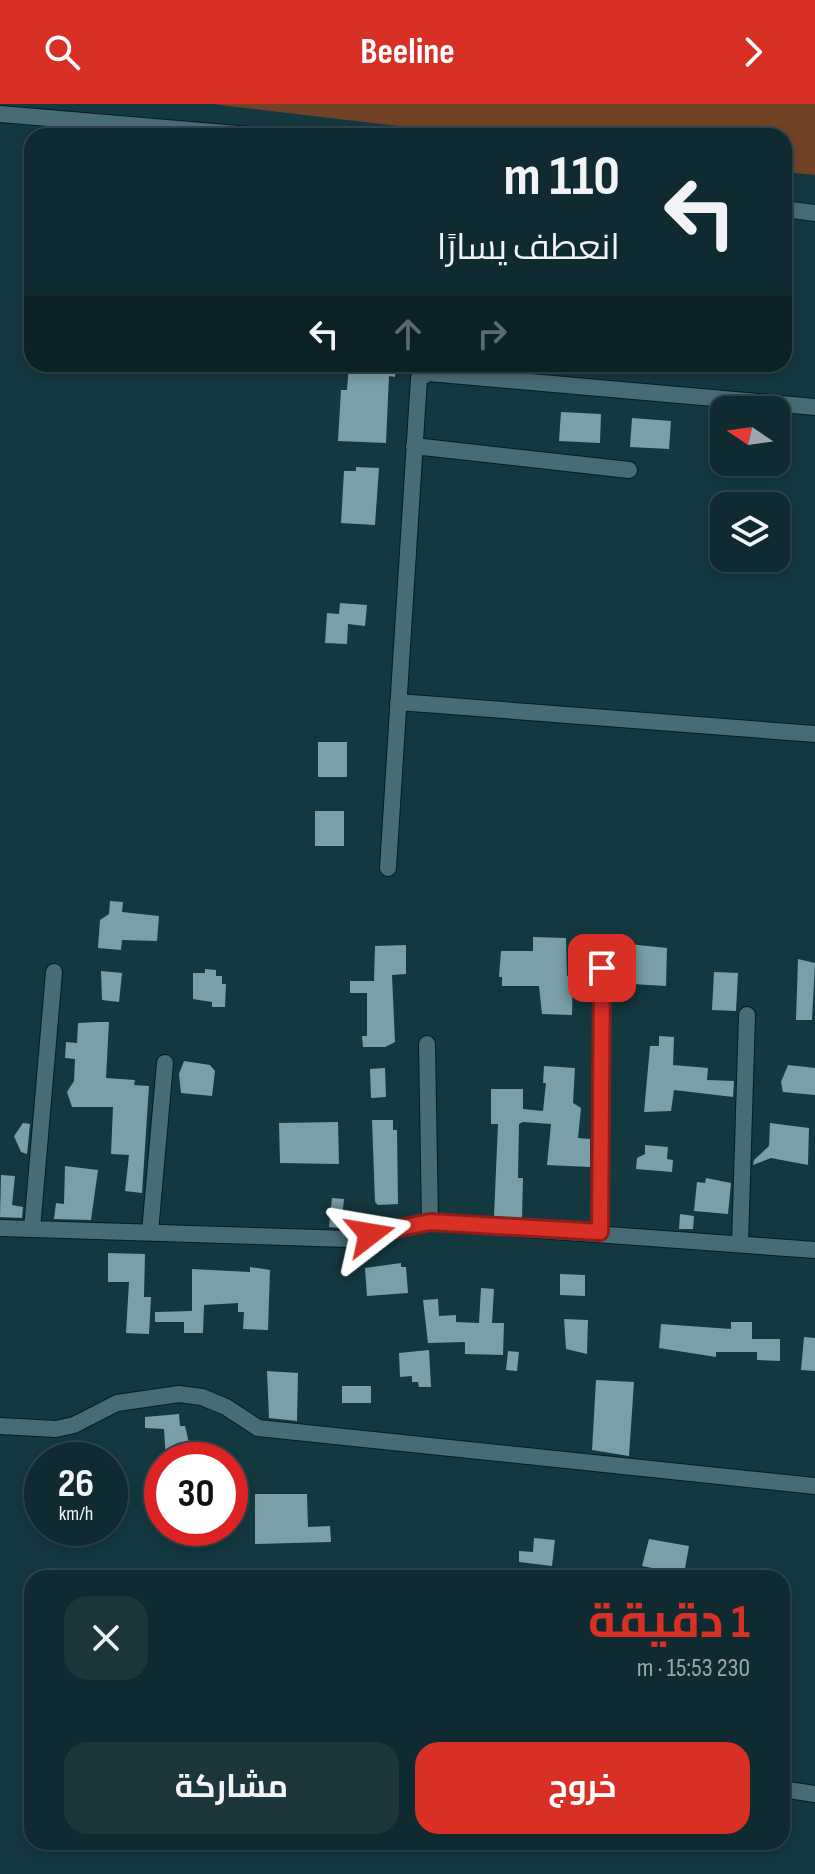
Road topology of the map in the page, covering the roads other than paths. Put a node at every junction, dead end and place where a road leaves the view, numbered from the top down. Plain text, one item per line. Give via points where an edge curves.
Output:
1 (0, 114) edge
2 (167, 128) edge
3 (792, 210) edge
4 (815, 213) edge
5 (815, 407) edge
6 (414, 446) junction
7 (629, 470) dead end
8 (398, 702) junction
9 (815, 734) edge
10 (388, 868) dead end
11 (602, 968) dead end
12 (54, 972) dead end
13 (747, 1015) dead end
14 (427, 1044) dead end
15 (165, 1063) dead end
16 (430, 1222) junction
17 (0, 1228) edge
18 (32, 1229) junction
19 (150, 1232) junction
20 (600, 1232) junction
21 (740, 1243) junction
22 (815, 1250) edge
23 (0, 1426) edge
24 (815, 1486) edge
25 (790, 1790) edge
26 (815, 1794) edge

1 - 2 street
3 - 4 street
5 - 6 street via 424,374 417,384
6 - 7 street
6 - 8 street
8 - 9 street
8 - 10 street
11 - 20 street
12 - 18 street
13 - 21 street
14 - 16 street
15 - 19 street
16 - 19 street via 348,1239
16 - 20 street
17 - 18 street
18 - 19 street
20 - 21 street
21 - 22 street
23 - 24 street via 56,1429 117,1403 179,1394 226,1407 258,1428
25 - 26 street

